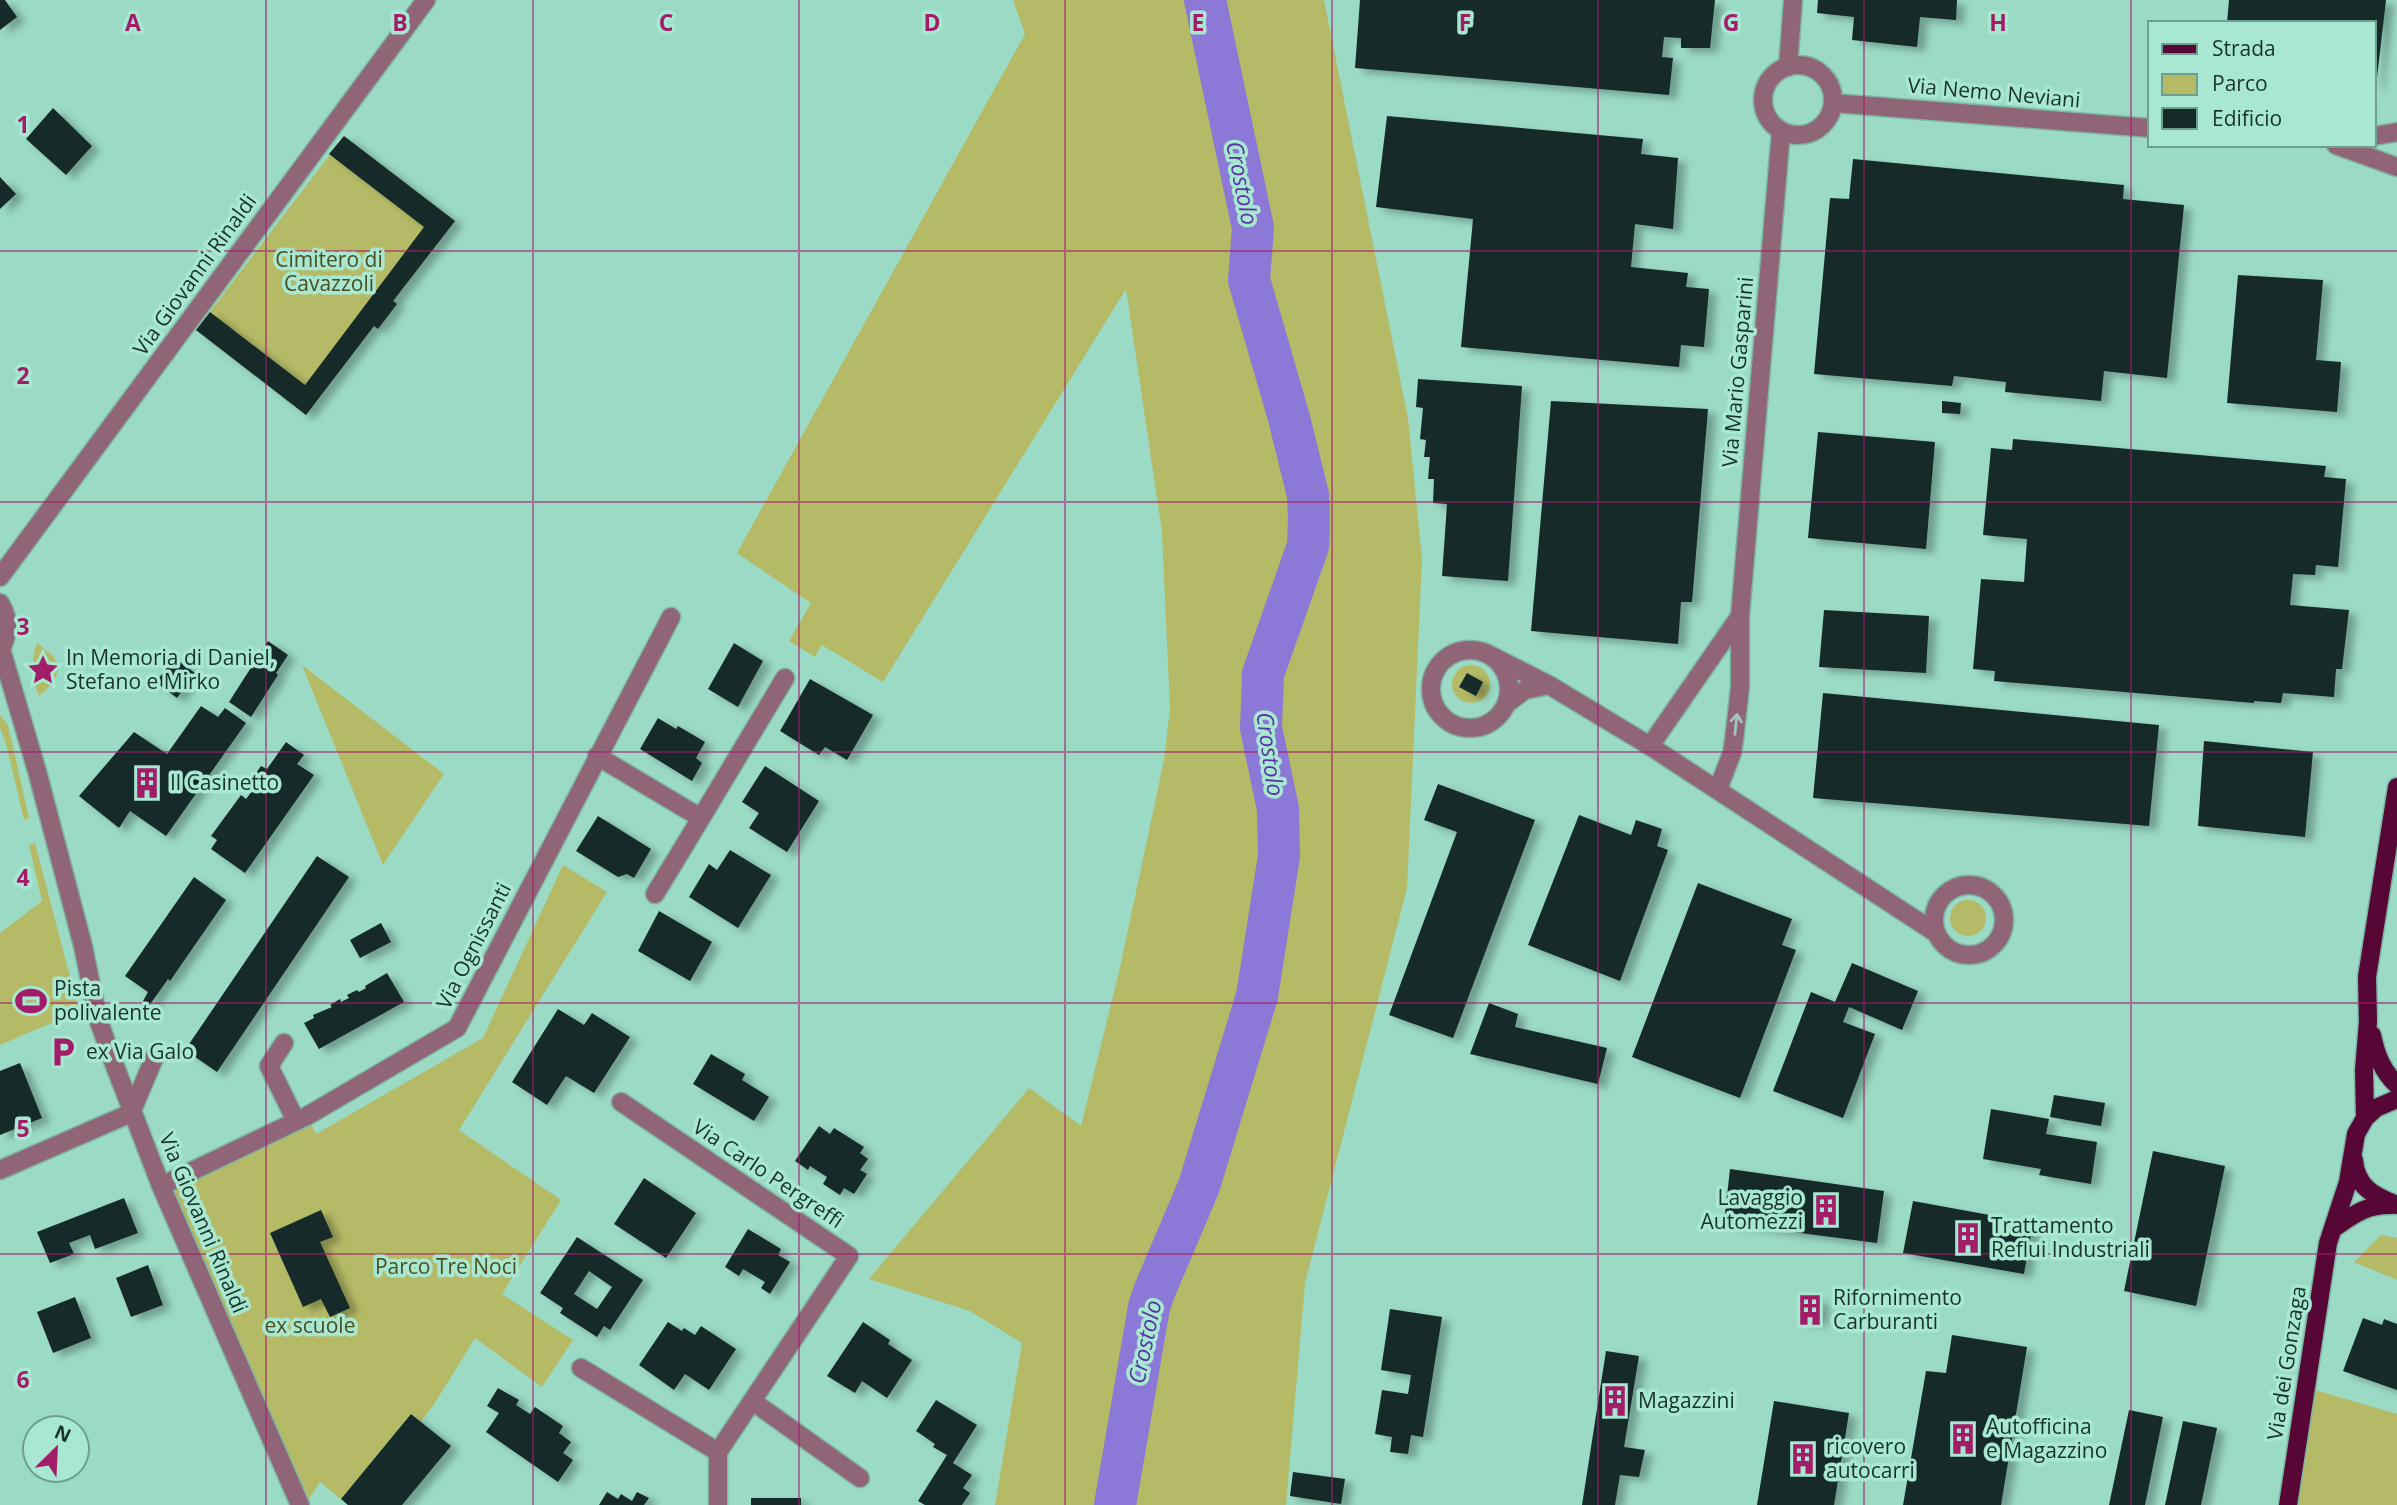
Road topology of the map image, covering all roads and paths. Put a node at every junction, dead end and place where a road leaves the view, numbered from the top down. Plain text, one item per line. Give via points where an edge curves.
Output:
1 (426, 0) edge
2 (1793, 0) edge
3 (1788, 67) junction
4 (1833, 103) junction
5 (2148, 128) edge
6 (1781, 131) junction
7 (2397, 132) edge
8 (2376, 136) edge
9 (2342, 147) edge
10 (2397, 167) edge
11 (0, 577) edge
12 (0, 603) edge
13 (1740, 616) junction
14 (671, 617) dead end
15 (0, 650) edge
16 (1486, 653) junction
17 (785, 678) dead end
18 (1549, 685) junction
19 (0, 692) edge
20 (1506, 704) junction
21 (22, 717) junction
22 (1650, 746) junction
23 (597, 756) junction
24 (2397, 787) edge
25 (1718, 789) junction
26 (701, 818) junction
27 (654, 894) dead end
28 (1936, 905) junction
29 (1897, 906) junction
30 (1936, 933) junction
31 (2368, 1021) junction
32 (284, 1043) dead end
33 (155, 1056) dead end
34 (2397, 1085) edge
35 (2397, 1099) edge
36 (621, 1102) dead end
37 (131, 1113) junction
38 (2365, 1118) junction
39 (296, 1121) junction
40 (2353, 1153) junction
41 (0, 1170) edge
42 (161, 1186) junction
43 (2397, 1205) edge
44 (2334, 1228) junction
45 (581, 1368) dead end
46 (752, 1401) junction
47 (718, 1452) junction
48 (860, 1478) dead end
49 (300, 1505) edge
50 (718, 1505) edge
51 (2288, 1505) edge

1 - 11 street, Via Giovanni Rinaldi
2 - 3 street
3 - 4 street via 1799,65 1820,73 1828,81
3 - 6 street via 1777,72 1764,91 1765,114
4 - 5 street, Via Nemo Neviani
4 - 6 street via 1831,114 1815,131 1792,135
6 - 13 street, Via Mario Gasparini
7 - 8 street
9 - 10 street
12 - 15 street, Via Giovanni Rinaldi via 8,629
13 - 22 street, Via Mario Gasparini
25 -> 13 street, Via Mario Gasparini via 1734,740
14 - 23 street, Via Ognissanti
15 - 21 street, Via Giovanni Rinaldi
16 - 18 street
16 - 20 street via 1504,669 1509,693
16 - 20 street via 1460,651 1448,656 1433,677 1433,703 1450,723 1463,727 1488,723
17 - 26 street
18 - 20 street via 1525,690
18 - 22 street
19 - 21 street, Via Giovanni Rinaldi
21 - 37 street, Via Giovanni Rinaldi via 98,1019
22 - 25 street
23 - 26 street
23 - 39 street, Via Ognissanti via 457,1028
24 - 31 main road, Via dei Gonzaga via 2367,977
25 - 29 street
26 - 27 street
28 - 29 street
28 - 30 street
28 - 30 street via 1953,888 1977,885 1997,898 2005,920 1996,943 1975,955 1952,951
29 - 30 street
31 - 34 main road, Via dei Gonzaga via 2375,1052
31 - 38 main road, Via dei Gonzaga
32 - 39 street via 269,1066
33 - 37 street
35 - 38 main road
36 - 46 street, Via Carlo Pergreffi via 849,1256
37 - 41 street
37 - 42 street, Via Giovanni Rinaldi
38 - 40 main road, Via dei Gonzaga
39 - 42 street, Via Ognissanti
40 - 43 main road via 2354,1169 2367,1191
40 - 44 main road, Via dei Gonzaga
42 - 49 street, Via Giovanni Rinaldi
43 - 44 main road via 2360,1210
44 - 51 main road, Via dei Gonzaga
45 - 47 street
46 - 47 street, Via Carlo Pergreffi
46 - 48 street
47 - 50 street

